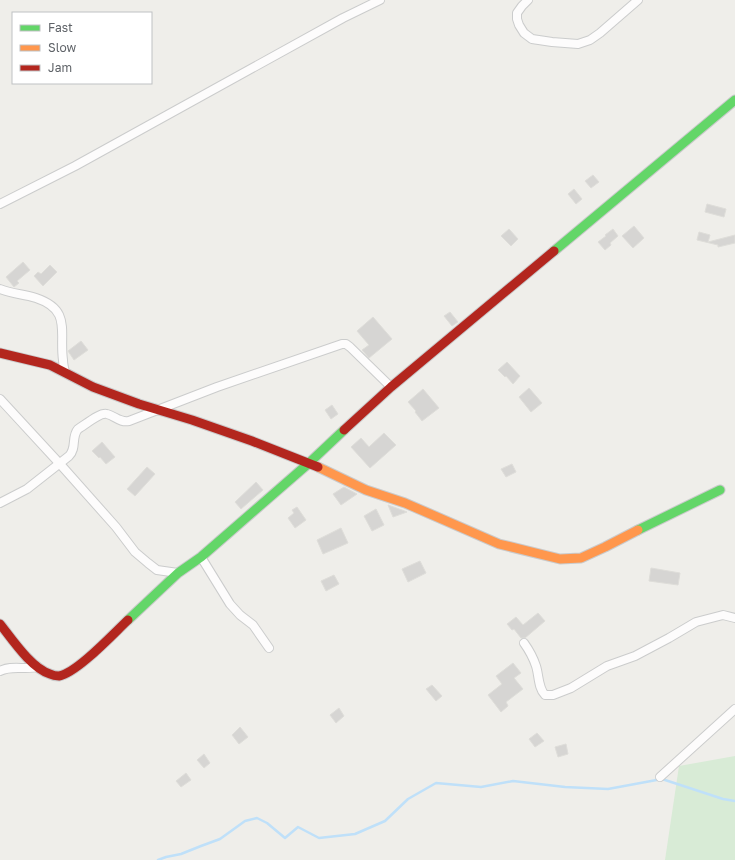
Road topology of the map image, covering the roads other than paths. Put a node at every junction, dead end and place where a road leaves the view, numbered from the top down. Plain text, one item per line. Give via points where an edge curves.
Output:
1 (380, 0) edge
2 (528, 0) edge
3 (638, 0) edge
4 (735, 100) edge
5 (0, 204) edge
6 (0, 289) edge
7 (0, 353) edge
8 (65, 372) junction
9 (391, 387) junction
10 (0, 399) edge
11 (157, 410) junction
12 (309, 463) junction
13 (60, 464) junction
14 (720, 490) dead end
15 (0, 503) edge
16 (201, 557) junction
17 (178, 573) junction
18 (735, 618) edge
19 (0, 624) edge
20 (524, 643) dead end
21 (269, 648) dead end
22 (38, 667) junction
23 (0, 671) edge
24 (735, 709) edge
25 (660, 777) dead end

1 - 5 street
2 - 3 street via 522,6 517,19 524,33 532,39 578,44 600,33
4 - 9 street
6 - 8 street via 37,298 55,309 63,329 62,360
7 - 8 street via 50,365
8 - 11 street via 93,387
9 - 11 street via 350,347 342,344
9 - 12 street
10 - 13 street
11 - 12 street via 192,420
11 - 13 street via 125,422 107,414 99,416 78,429 74,435 72,453
12 - 14 street via 366,490 405,503 499,544 560,559 581,558
12 - 16 street
13 - 15 street via 27,489
13 - 17 street via 135,552 157,570
16 - 17 street
16 - 21 street via 230,604 253,625
17 - 22 street via 82,663 66,674 48,674
18 - 20 street via 723,615 696,622 635,656 607,666 571,688 553,695 546,695 542,691 536,666
19 - 22 street
22 - 23 street via 8,668
24 - 25 street

